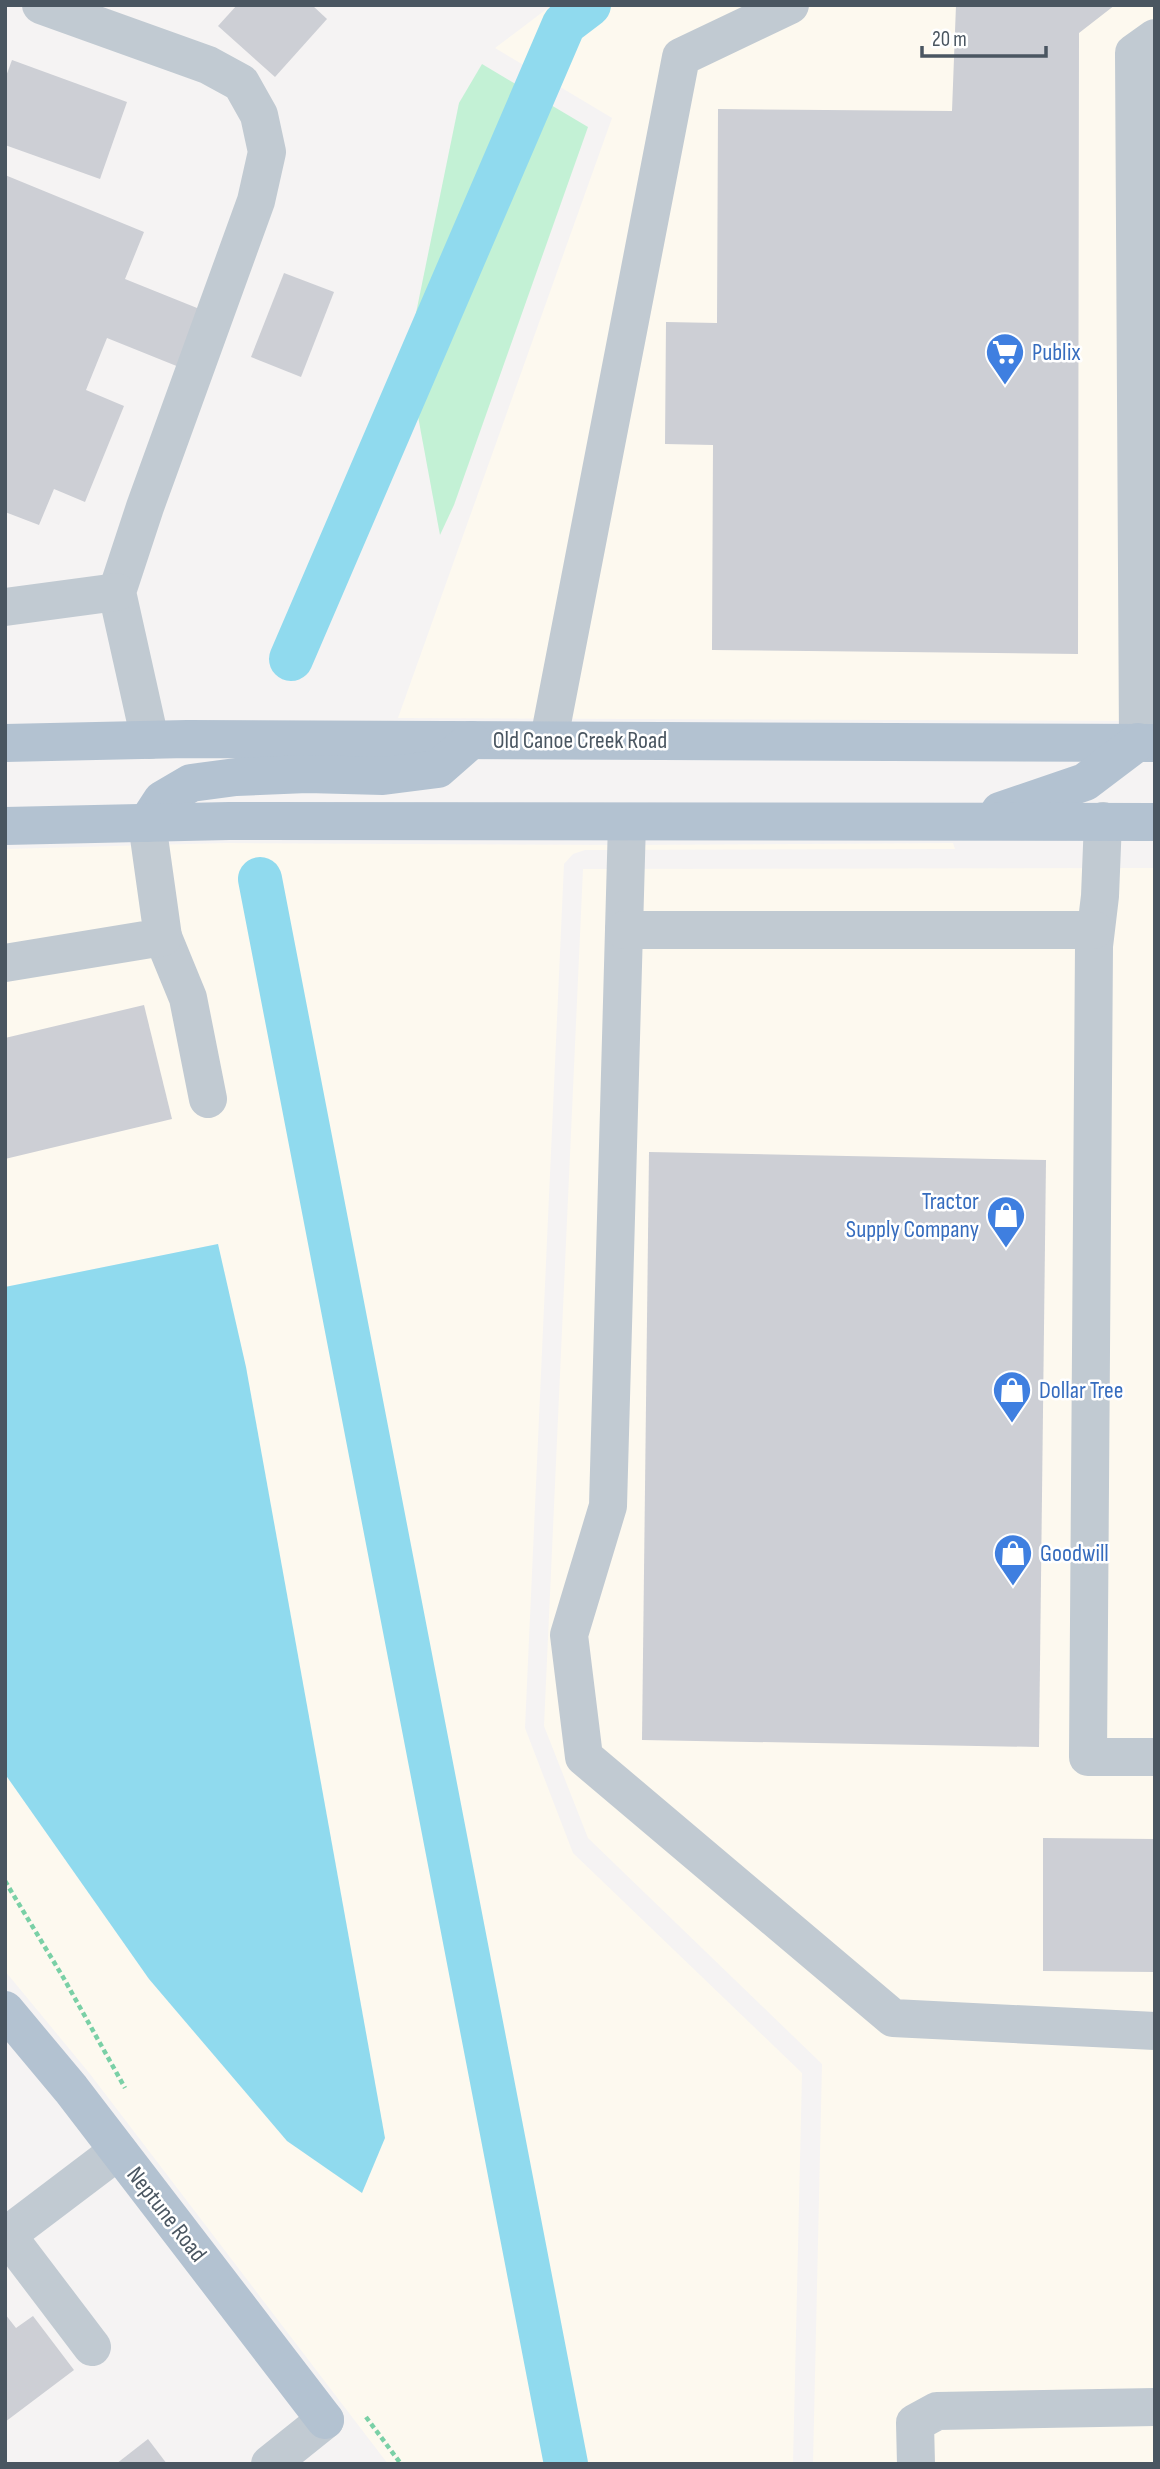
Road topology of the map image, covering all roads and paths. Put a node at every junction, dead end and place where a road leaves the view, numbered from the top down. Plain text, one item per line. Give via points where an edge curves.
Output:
1 (41, 5) edge
2 (790, 5) edge
3 (1155, 38) edge
4 (117, 592) junction
5 (5, 607) edge
6 (150, 740) junction
7 (471, 740) junction
8 (549, 740) junction
9 (1146, 742) edge
10 (5, 743) edge
11 (1155, 792) edge
12 (972, 821) junction
13 (1103, 821) junction
14 (163, 822) junction
15 (627, 822) junction
16 (1155, 822) edge
17 (5, 826) edge
18 (624, 930) junction
19 (1094, 930) junction
20 (163, 937) junction
21 (5, 963) edge
22 (208, 1099) dead end
23 (1155, 1758) edge
24 (5, 1881) edge
25 (5, 2010) edge
26 (1155, 2031) edge
27 (128, 2094) dead end
28 (118, 2151) junction
29 (6, 2235) edge
30 (92, 2347) dead end
31 (1155, 2407) edge
32 (343, 2415) junction
33 (270, 2464) edge
34 (401, 2464) edge
35 (915, 2464) edge

1 - 4 lane via 208,65 241,83 260,115 267,152 256,201
2 - 8 lane via 681,57
3 - 9 lane via 1134,53
4 - 5 lane
4 - 6 lane
6 - 7 main road, Old Canoe Creek Road
6 - 10 main road, Old Canoe Creek Road
7 - 8 main road, Old Canoe Creek Road
7 - 14 main road via 438,769 383,776 307,774 191,783 162,800
8 - 9 main road, Old Canoe Creek Road
9 - 12 main road via 1086,782
11 - 13 main road
12 - 13 main road
12 - 15 main road
13 - 16 main road
13 - 19 lane
14 - 15 main road
14 - 17 main road
14 - 20 lane
15 - 18 lane
18 - 19 lane
18 - 26 lane via 608,1506 569,1635 584,1757 892,2018
19 - 23 lane via 1088,1758
20 - 21 lane
20 - 22 lane via 188,998
24 - 27 path
25 - 28 main road, Neptune Road
28 - 29 lane
28 - 32 main road, Neptune Road
29 - 30 lane
31 - 35 lane via 937,2411 915,2423
32 - 33 lane
32 - 34 path

